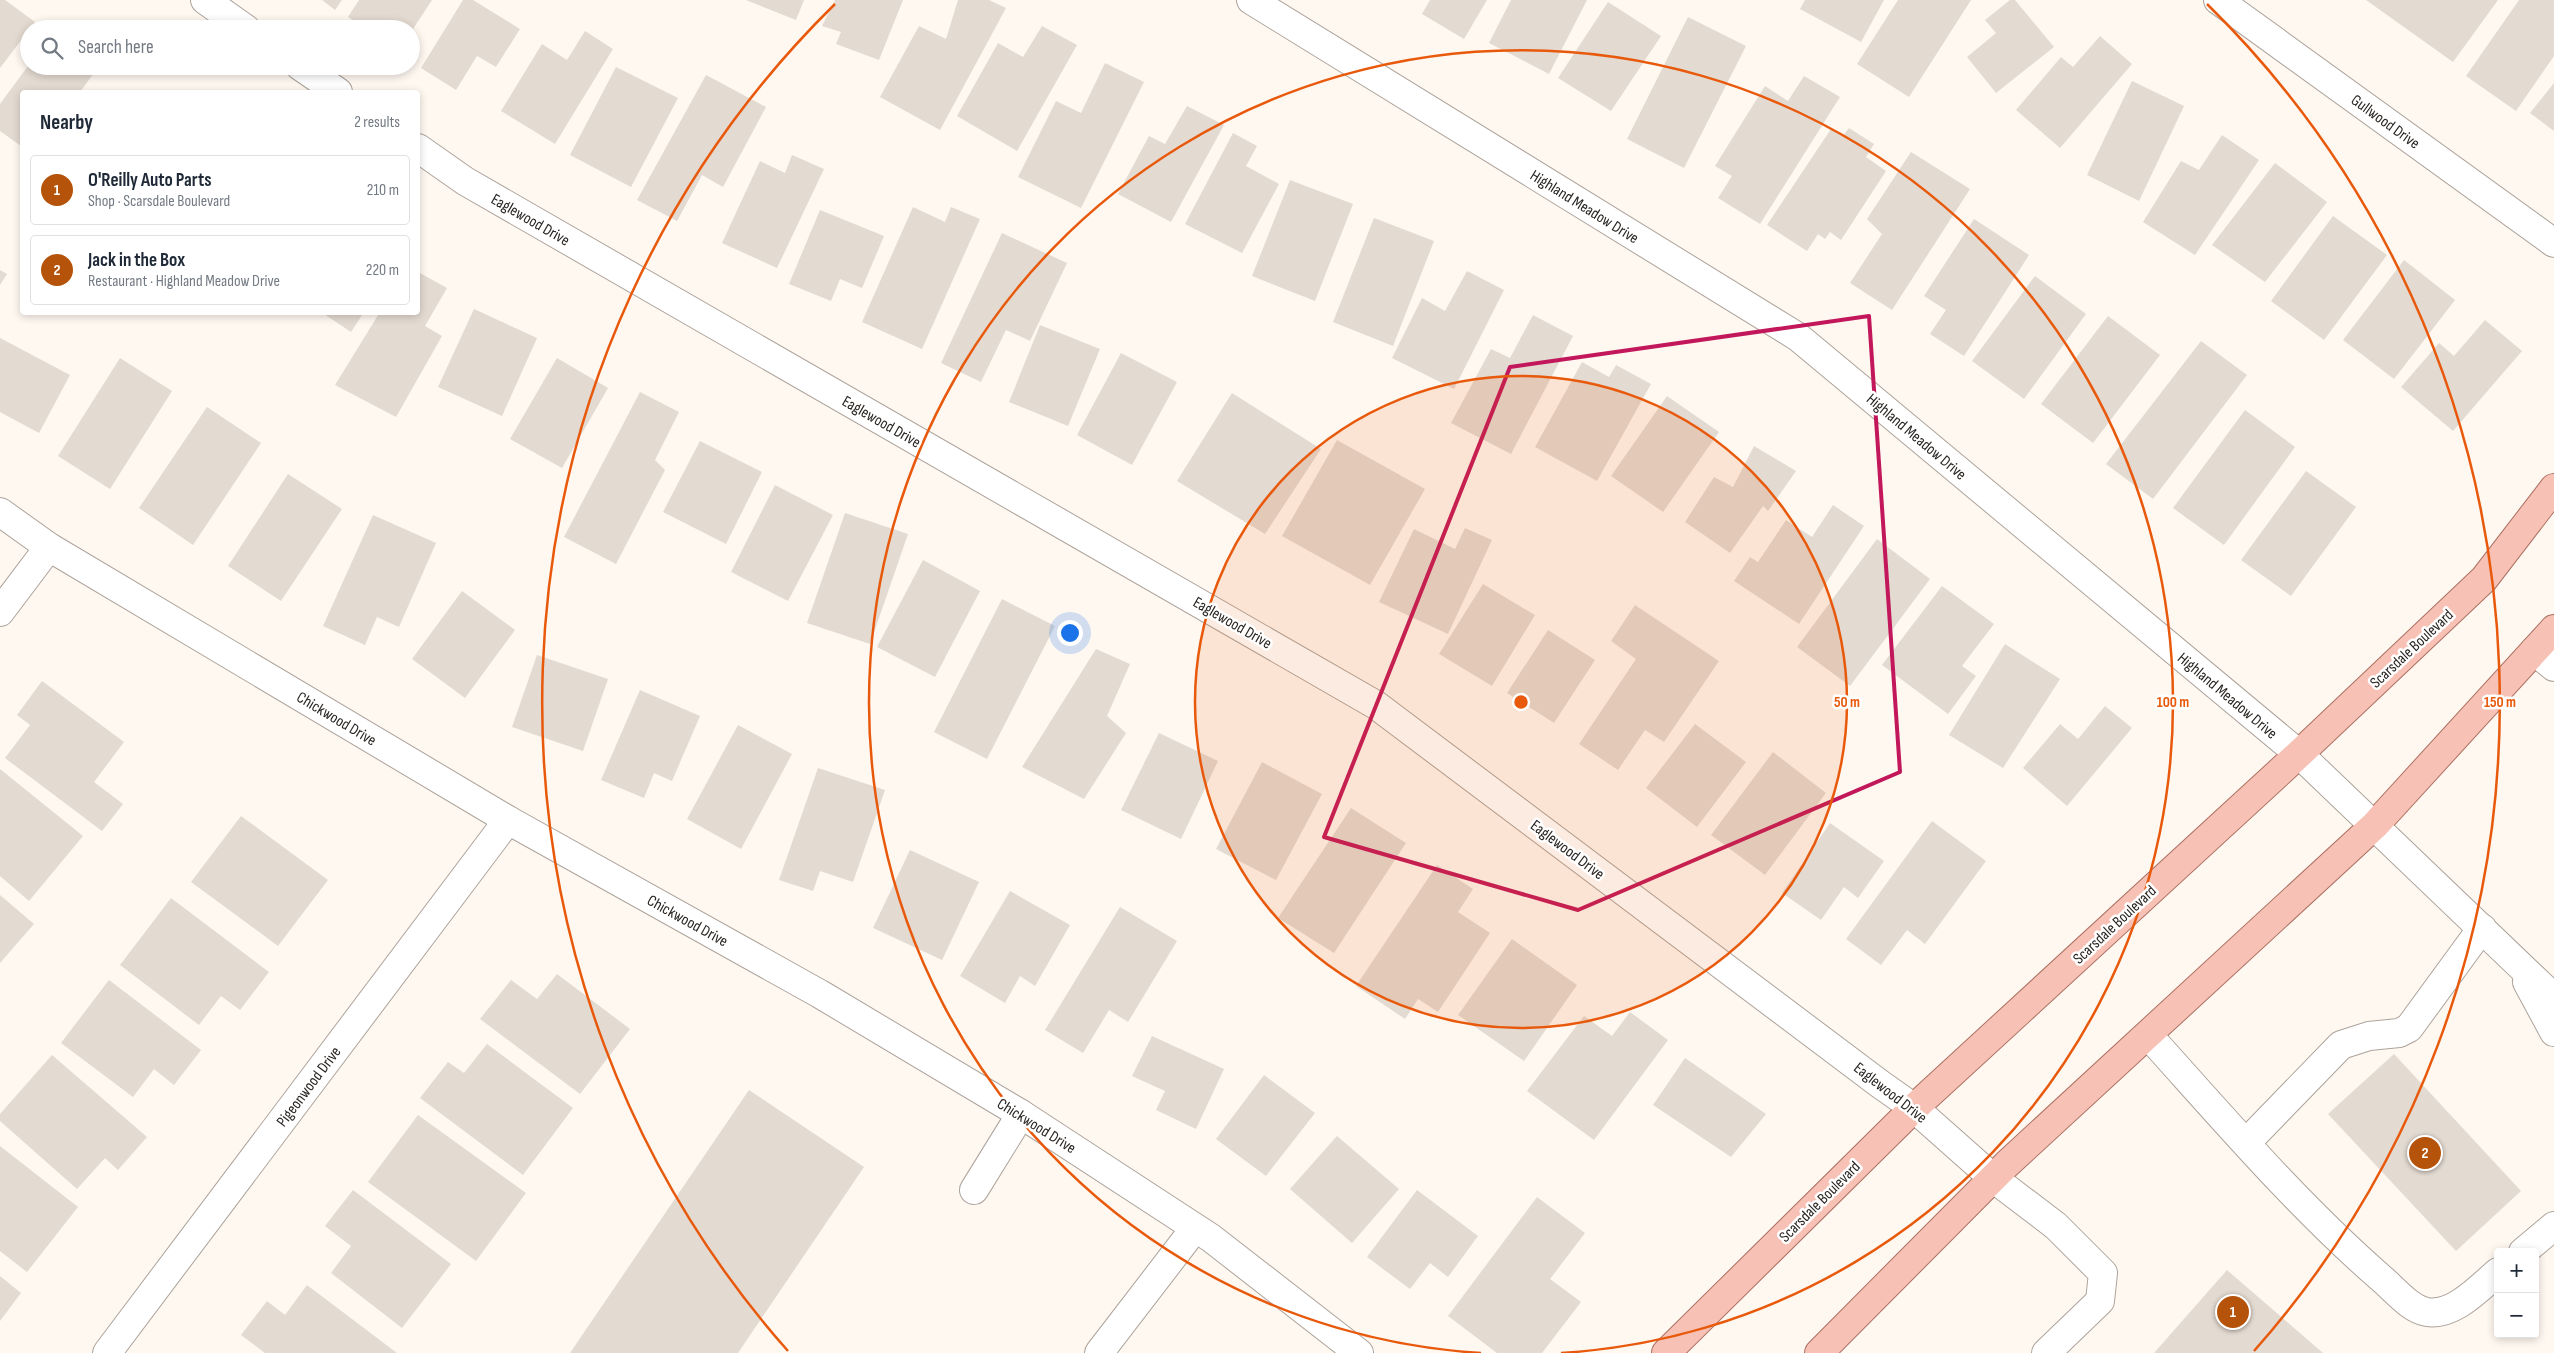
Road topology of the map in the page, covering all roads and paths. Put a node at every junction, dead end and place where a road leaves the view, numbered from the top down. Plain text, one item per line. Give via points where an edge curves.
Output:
1 (205, 0) edge
2 (1251, 0) edge
3 (2218, 0) edge
4 (233, 20) edge
5 (313, 75) edge
6 (335, 90) edge
7 (420, 149) edge
8 (2554, 243) edge
9 (2554, 488) edge
10 (0, 512) edge
11 (49, 548) junction
12 (0, 612) edge
13 (2554, 629) edge
14 (2544, 659) edge
15 (2299, 754) junction
16 (508, 820) junction
17 (2375, 825) junction
18 (2482, 928) junction
19 (2515, 961) junction
20 (2554, 998) edge
21 (2554, 1032) edge
22 (2148, 1035) junction
23 (1914, 1108) junction
24 (1021, 1114) junction
25 (2246, 1143) junction
26 (1994, 1178) junction
27 (974, 1190) dead end
28 (2554, 1226) edge
29 (1195, 1228) junction
30 (2528, 1248) edge
31 (2494, 1275) edge
32 (107, 1353) edge
33 (1099, 1353) edge
34 (1359, 1353) edge
35 (1666, 1353) edge
36 (1819, 1353) edge
37 (2046, 1353) edge

1 - 4 street
2 - 15 street, Highland Meadow Drive via 1798,337
3 - 8 street, Gullwood Drive
5 - 6 street
7 - 23 street, Eaglewood Drive via 465,181 1376,705
9 - 15 main road, Scarsdale Boulevard via 2484,579
10 - 11 street, Chickwood Drive
11 - 12 street
11 - 16 street, Chickwood Drive
13 - 14 main road
14 - 17 main road
15 - 17 street, Highland Meadow Drive
15 - 23 main road, Scarsdale Boulevard
16 - 24 street, Chickwood Drive via 820,994
16 - 32 street, Pigeonwood Drive
17 - 18 street, Highland Meadow Drive
17 - 22 main road
18 - 19 street, Highland Meadow Drive
18 - 25 street via 2409,1028 2341,1045
19 - 20 street, Highland Meadow Drive
19 - 21 street, Highland Meadow Drive
22 - 25 street
22 - 26 main road
23 - 26 street, Eaglewood Drive
23 - 35 main road, Scarsdale Boulevard
24 - 27 street
24 - 29 street, Chickwood Drive
25 - 31 street via 2349,1250 2416,1309 2440,1313 2463,1301
26 - 36 main road
26 - 37 street, Eaglewood Drive via 2056,1226 2102,1272 2100,1301
28 - 30 street
29 - 33 street
29 - 34 street, Chickwood Drive

